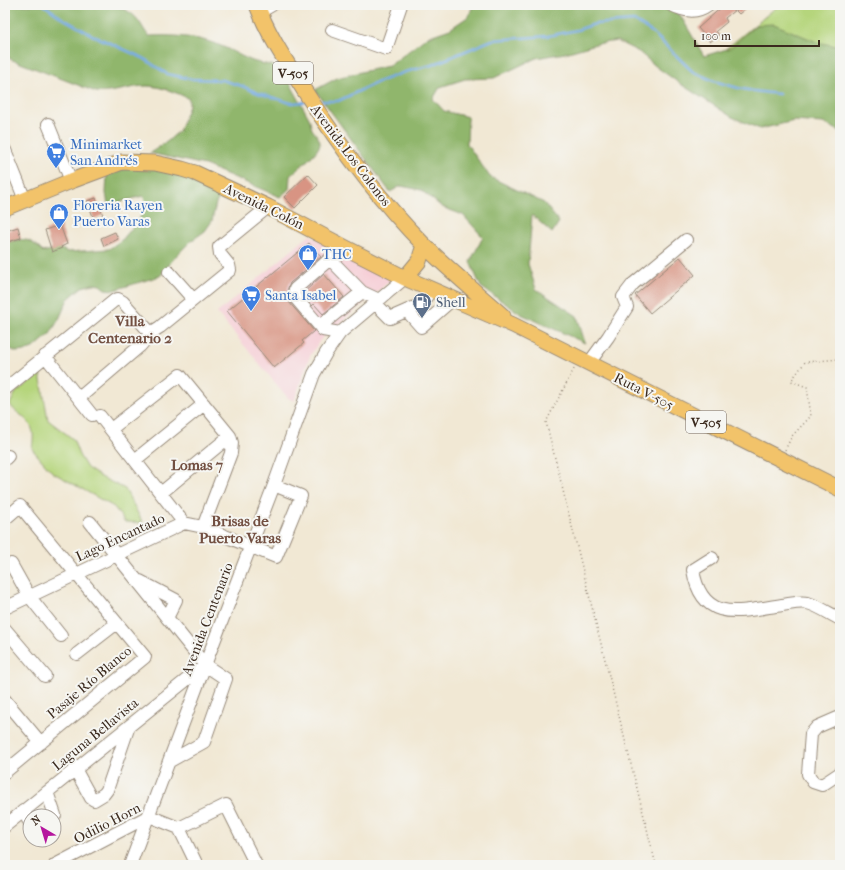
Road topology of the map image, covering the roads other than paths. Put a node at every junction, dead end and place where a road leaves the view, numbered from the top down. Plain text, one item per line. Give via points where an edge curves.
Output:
1 (401, 5) edge
2 (672, 5) edge
3 (708, 5) edge
4 (263, 7) edge
5 (332, 30) dead end
6 (48, 124) dead end
7 (5, 150) edge
8 (71, 181) junction
9 (25, 200) junction
10 (268, 207) junction
11 (5, 208) edge
12 (686, 240) dead end
13 (424, 246) junction
14 (344, 247) junction
15 (330, 260) junction
16 (169, 272) dead end
17 (405, 278) junction
18 (431, 289) junction
19 (362, 292) junction
20 (193, 299) junction
21 (453, 299) junction
22 (377, 301) junction
23 (407, 311) junction
24 (513, 325) junction
25 (320, 326) junction
26 (152, 332) junction
27 (340, 334) junction
28 (45, 356) junction
29 (584, 361) junction
30 (5, 389) edge
31 (79, 398) junction
32 (204, 404) junction
33 (111, 429) junction
34 (230, 436) junction
35 (135, 460) junction
36 (274, 485) junction
37 (840, 489) edge
38 (161, 493) junction
39 (5, 519) edge
40 (90, 522) dead end
41 (184, 523) junction
42 (203, 527) junction
43 (250, 546) junction
44 (116, 556) junction
45 (712, 558) dead end
46 (11, 564) dead end
47 (77, 574) junction
48 (135, 578) junction
49 (29, 596) junction
50 (5, 608) edge
51 (167, 618) junction
52 (840, 619) edge
53 (117, 623) junction
54 (5, 629) edge
55 (61, 636) dead end
56 (77, 654) dead end
57 (205, 665) junction
58 (45, 676) dead end
59 (5, 700) edge
60 (840, 717) edge
61 (129, 726) junction
62 (41, 743) junction
63 (170, 761) junction
64 (75, 769) junction
65 (5, 772) edge
66 (840, 773) edge
67 (46, 792) junction
68 (27, 808) edge
69 (52, 808) edge
70 (22, 812) edge
71 (149, 816) junction
72 (5, 826) edge
73 (179, 828) junction
74 (79, 853) junction
75 (54, 865) edge
76 (75, 865) edge
77 (130, 865) edge
78 (197, 865) edge
79 (256, 865) edge

1 - 5 street via 386,49
2 - 3 street via 690,11
4 - 13 main road, Avenida Los Colonos / V-505 via 297,80 336,138 378,193
6 - 8 street
7 - 9 street
8 - 9 main road, Avenida Colón
8 - 10 main road, Avenida Colón via 122,162 155,163 195,173
9 - 11 main road, Avenida Colón
10 - 14 main road, Avenida Colón
10 - 20 street via 219,247 220,254 230,270
12 - 29 street via 633,284 623,297 627,307 608,337
13 - 17 main road via 419,261
13 - 24 main road, Avenida Los Colonos
14 - 15 street
14 - 17 main road, Avenida Colón
15 - 19 street
15 - 25 street via 295,290 294,296
16 - 20 street
17 - 18 main road, Avenida Colón / V-505
17 - 22 street, Avenida Centenario
18 - 21 main road, Avenida Colón / V-505
18 - 23 street via 422,304
19 - 22 street
19 - 25 street
20 - 26 street
21 - 23 street via 421,327
21 - 24 main road, Avenida Colón / V-505
22 - 23 street via 390,318
22 - 27 street, Avenida Centenario
24 - 29 main road, Ruta V-505 / V-505
25 - 27 street via 323,330
26 - 28 street via 118,300 101,310
26 - 31 street via 140,346
27 - 36 street, Avenida Centenario via 314,374
28 - 30 street
28 - 31 street
29 - 37 main road, Ruta V-505 / V-505
31 - 33 street
32 - 33 street via 180,375
32 - 34 street
32 - 35 street
33 - 35 street
34 - 38 street
34 - 42 street via 230,453
35 - 38 street
36 - 43 street, Avenida Centenario
36 - 43 street, Lago Encantado via 301,496 276,557
38 - 41 street
39 - 47 street via 20,506
40 - 44 street
41 - 42 street, Lago Encantado
41 - 44 street, Lago Encantado
42 - 43 street, Lago Encantado
43 - 57 street, Avenida Centenario
44 - 47 street, Lago Encantado
44 - 48 street
45 - 52 street via 693,570 694,582 704,600 714,607 735,612 806,602
46 - 49 street
47 - 49 street, Lago Encantado
47 - 53 street
48 - 51 street
48 - 51 street via 176,600
49 - 50 street, Lago Encantado
49 - 55 street
51 - 57 street
53 - 56 street
53 - 62 street, Pasaje Río Blanco via 145,657
54 - 58 street
57 - 61 street, Laguna Bellavista
57 - 63 street, Avenida Centenario
57 - 63 street via 226,679 204,742
59 - 62 street
60 - 66 street via 817,727 811,734 808,774 813,782 822,785
61 - 64 street, Laguna Bellavista
61 - 64 street via 104,794 94,800 91,798
62 - 65 street
63 - 71 street, Avenida Centenario
64 - 67 street, Laguna Bellavista
67 - 68 street, Laguna Bellavista
67 - 69 street
70 - 72 street, Laguna Bellavista
71 - 73 street, Odilio Horn
71 - 74 street, Odilio Horn
71 - 77 street, Avenida Centenario
73 - 78 street
73 - 79 street via 226,805
74 - 75 street, Odilio Horn
74 - 76 street

